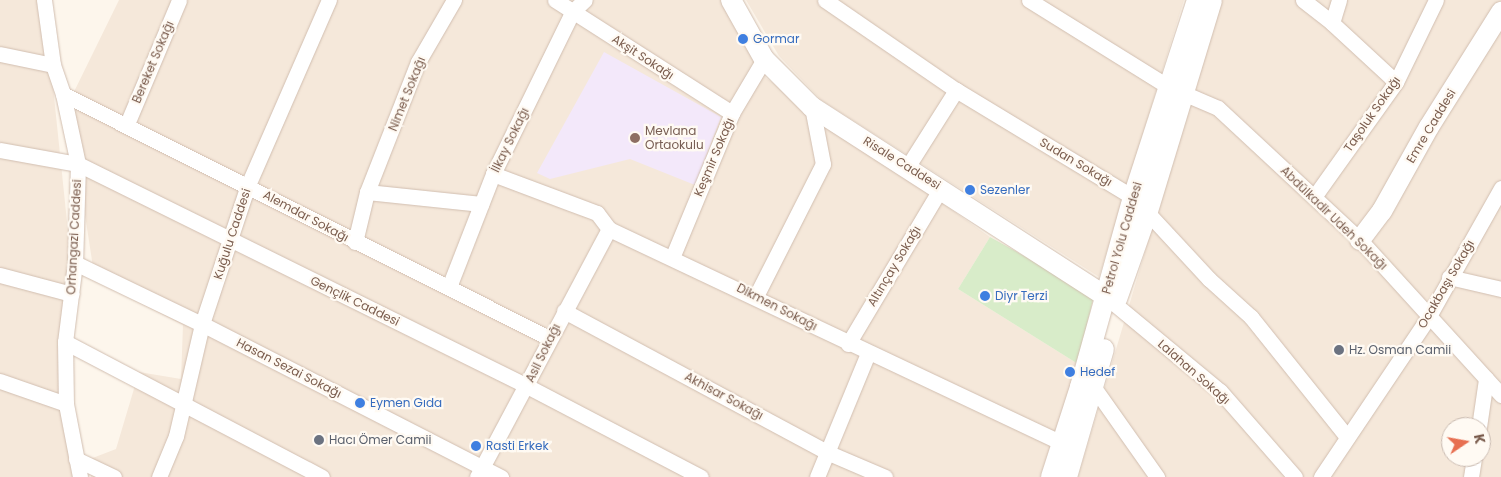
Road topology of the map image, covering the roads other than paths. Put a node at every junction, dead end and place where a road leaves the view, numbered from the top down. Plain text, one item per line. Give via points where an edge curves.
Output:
1 (44, 0) edge
2 (179, 0) edge
3 (329, 0) edge
4 (454, 0) edge
5 (555, 0) edge
6 (585, 0) edge
7 (731, 0) edge
8 (825, 0) edge
9 (1029, 0) edge
10 (1197, 0) edge
11 (1212, 0) edge
12 (1302, 0) edge
13 (1339, 0) edge
14 (1436, 0) edge
15 (573, 11) junction
16 (1501, 12) edge
17 (1332, 22) junction
18 (0, 54) edge
19 (764, 59) junction
20 (53, 65) junction
21 (1396, 82) junction
22 (956, 90) junction
23 (1176, 90) junction
24 (63, 94) junction
25 (812, 107) junction
26 (732, 114) junction
27 (127, 124) junction
28 (0, 150) edge
29 (78, 164) junction
30 (908, 166) junction
31 (493, 174) junction
32 (248, 185) junction
33 (941, 188) junction
34 (1501, 188) edge
35 (367, 192) junction
36 (1133, 197) junction
37 (1314, 197) junction
38 (481, 204) junction
39 (1148, 211) junction
40 (609, 228) junction
41 (1360, 240) junction
42 (231, 241) junction
43 (355, 242) junction
44 (672, 258) junction
45 (75, 264) junction
46 (0, 275) edge
47 (1449, 277) junction
48 (449, 287) junction
49 (1501, 289) edge
50 (72, 294) junction
51 (756, 296) junction
52 (1110, 300) junction
53 (564, 311) junction
54 (1429, 316) junction
55 (202, 324) junction
56 (549, 338) junction
57 (65, 342) junction
58 (848, 344) junction
59 (868, 353) junction
60 (1486, 379) junction
61 (0, 381) edge
62 (527, 386) junction
63 (1087, 388) junction
64 (1501, 395) edge
65 (66, 404) junction
66 (185, 404) junction
67 (1480, 417) edge
68 (1347, 437) junction
69 (1062, 443) junction
70 (829, 453) junction
71 (76, 459) junction
72 (480, 472) edge
73 (80, 477) edge
74 (114, 477) edge
75 (159, 477) edge
76 (322, 477) edge
77 (501, 477) edge
78 (701, 477) edge
79 (817, 477) edge
80 (885, 477) edge
81 (1051, 477) edge
82 (1068, 477) edge
83 (1157, 477) edge
84 (1296, 477) edge
85 (1321, 477) edge

1 - 20 street, Orhangazi Caddesi
2 - 27 street, Bereket Sokağı
3 - 32 street, Kuğulu Caddesi
4 - 35 street, Nimet Sokağı via 418,62
5 - 15 street, Akşit Sokağı
6 - 15 street, İlkay Sokağı
7 - 19 main road, Risale Caddesi
8 - 22 street, Sudan Sokağı
9 - 23 street, Abdülkadir Udeh Sokağı
10 - 23 main road, Petrol Yolu Caddesi
11 - 23 main road, Petrol Yolu Caddesi
12 - 17 street
13 - 17 street
14 - 21 street, Taşoluk Sokağı
15 - 26 street, Akşit Sokağı
15 - 31 street, İlkay Sokağı
16 - 41 main road, Emre Caddesi via 1429,127 1382,211
17 - 21 street
18 - 20 street
19 - 25 main road, Risale Caddesi
19 - 26 street, Keşmir Sokağı
20 - 24 street, Orhangazi Caddesi
21 - 37 street, Taşoluk Sokağı
22 - 30 street
22 - 36 street, Sudan Sokağı
23 - 36 main road, Petrol Yolu Caddesi
23 - 37 street, Abdülkadir Udeh Sokağı via 1218,108
23 - 39 main road, Petrol Yolu Caddesi
24 - 27 street, Alemdar Sokağı
24 - 29 street, Orhangazi Caddesi
25 - 30 main road, Risale Caddesi
25 - 51 street via 823,164
26 - 44 street, Keşmir Sokağı
27 - 32 street, Alemdar Sokağı
28 - 29 street, Gençlik Caddesi
29 - 42 street, Gençlik Caddesi
29 - 45 street, Orhangazi Caddesi
30 - 33 main road, Risale Caddesi
31 - 38 street, İlkay Sokağı
31 - 40 street, Dikmen Sokağı via 597,213
32 - 42 street, Kuğulu Caddesi
32 - 43 street, Alemdar Sokağı
33 - 52 main road, Risale Caddesi
33 - 58 street, Altınçay Sokağı
34 - 47 street, Ocakbaşı Sokağı
35 - 38 street
35 - 43 street, Nimet Sokağı
36 - 39 street, Sudan Sokağı
36 - 52 main road, Petrol Yolu Caddesi
37 - 41 street, Abdülkadir Udeh Sokağı
38 - 48 street, İlkay Sokağı
39 - 52 main road, Petrol Yolu Caddesi
39 - 68 street, Sudan Sokağı via 1209,278 1251,317
40 - 44 street, Dikmen Sokağı
40 - 53 street, Asil Sokağı
41 - 54 street, Abdülkadir Udeh Sokağı
42 - 55 street, Kuğulu Caddesi
42 - 62 street, Gençlik Caddesi
43 - 48 street, Alemdar Sokağı
44 - 51 street, Dikmen Sokağı
45 - 50 street, Orhangazi Caddesi
45 - 55 street, Hasan Sezai Sokağı
46 - 50 street
47 - 49 street
47 - 54 street, Ocakbaşı Sokağı
48 - 56 street, Alemdar Sokağı
50 - 57 street, Orhangazi Caddesi
51 - 58 street, Dikmen Sokağı
52 - 63 main road, Petrol Yolu Caddesi
52 - 84 street, Lalahan Sokağı via 1220,391
53 - 56 street, Asil Sokağı
53 - 70 street, Akhisar Sokağı
54 - 60 street, Abdülkadir Udeh Sokağı
54 - 68 street, Ocakbaşı Sokağı
55 - 66 street, Kuğulu Caddesi
55 - 72 street, Hasan Sezai Sokağı
56 - 62 street, Asil Sokağı
57 - 65 street, Orhangazi Caddesi
57 - 66 street
58 - 59 street, Dikmen Sokağı
59 - 69 street, Dikmen Sokağı
59 - 70 street
60 - 64 street, Abdülkadir Udeh Sokağı
60 - 67 street
61 - 65 street
62 - 72 street, Asil Sokağı
62 - 78 street, Gençlik Caddesi
63 - 69 main road, Petrol Yolu Caddesi
63 - 82 main road, Petrol Yolu Caddesi
63 - 83 street
65 - 71 street, Orhangazi Caddesi
66 - 75 street, Kuğulu Caddesi
66 - 76 street
68 - 85 street, Ocakbaşı Sokağı
69 - 81 main road, Petrol Yolu Caddesi
70 - 79 street
70 - 80 street, Akhisar Sokağı
71 - 73 street, Orhangazi Caddesi
71 - 74 street
72 - 77 street, Hasan Sezai Sokağı

